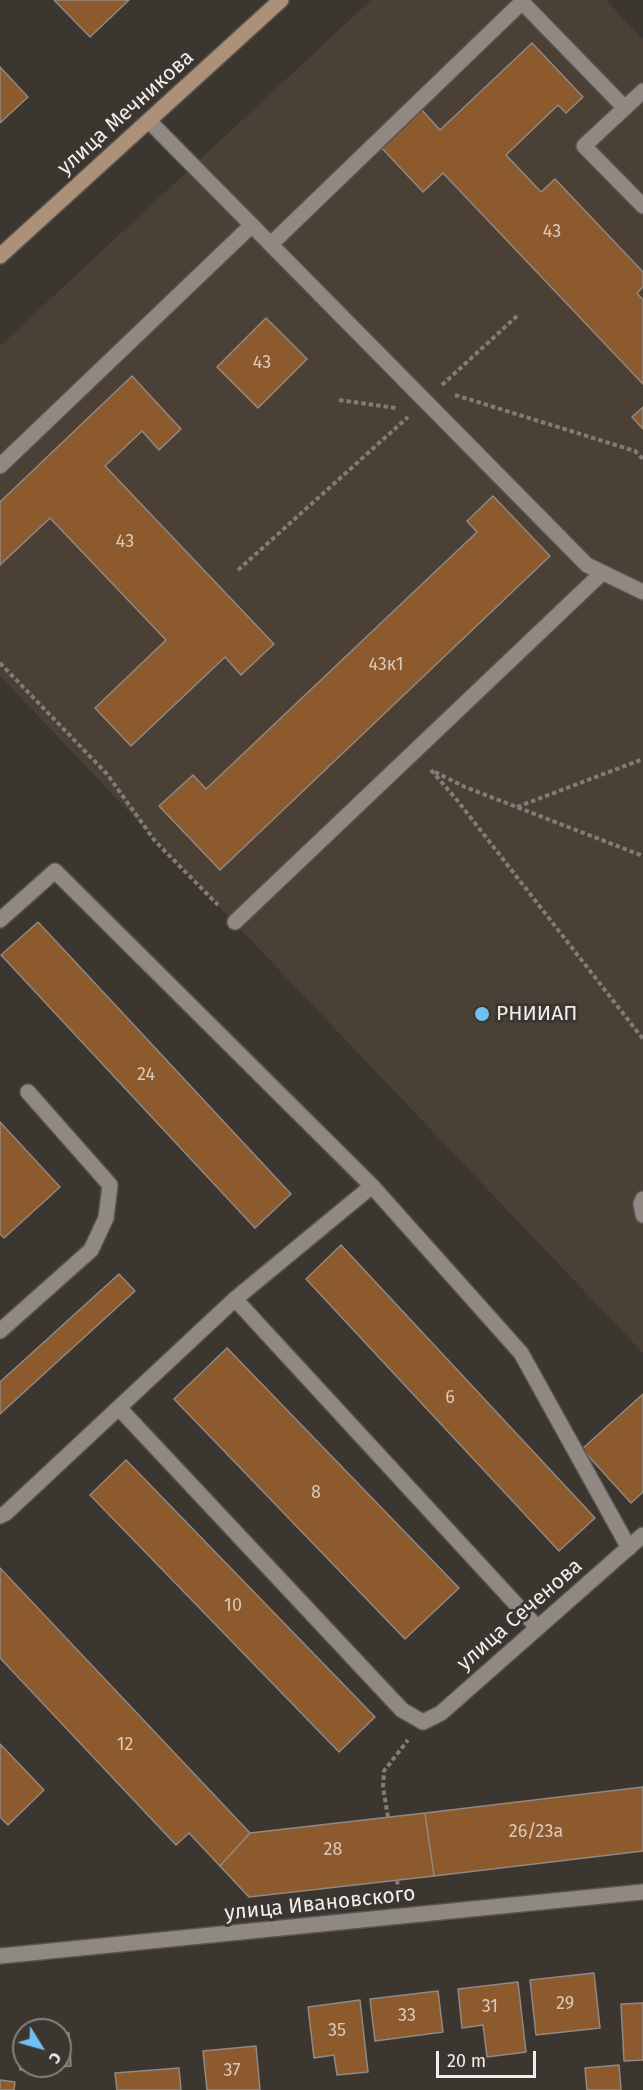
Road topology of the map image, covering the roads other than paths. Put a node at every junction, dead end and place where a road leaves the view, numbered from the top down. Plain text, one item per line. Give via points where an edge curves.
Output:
1 (281, 0) edge
2 (636, 103) edge
3 (149, 121) junction
4 (643, 206) edge
5 (252, 225) junction
6 (271, 244) junction
7 (0, 256) edge
8 (0, 466) edge
9 (602, 573) junction
10 (643, 592) edge
11 (0, 920) edge
12 (236, 922) road end
13 (28, 1092) dead end
14 (372, 1186) junction
15 (643, 1199) edge
16 (643, 1215) edge
17 (235, 1299) junction
18 (0, 1331) edge
19 (119, 1408) junction
20 (0, 1516) edge
21 (643, 1535) edge
22 (629, 1548) junction
23 (537, 1627) junction
24 (643, 1892) edge
25 (0, 1956) edge

1 - 3 main road, улица Мечникова
2 - 4 street via 584,146
2 - 6 street via 522,2
3 - 5 street
3 - 7 main road, улица Мечникова
5 - 6 street
5 - 8 street
6 - 9 street via 420,406 587,566
9 - 10 street
9 - 12 street
11 - 14 street via 55,871
13 - 18 street via 110,1185 106,1218 91,1250
14 - 17 street
14 - 22 street via 521,1353
15 - 16 street
17 - 19 street
17 - 23 street
19 - 20 street
19 - 23 street, улица Сеченова via 402,1710 423,1722 441,1713
21 - 22 street, улица Сеченова
22 - 23 street, улица Сеченова
24 - 25 street, улица Ивановского

